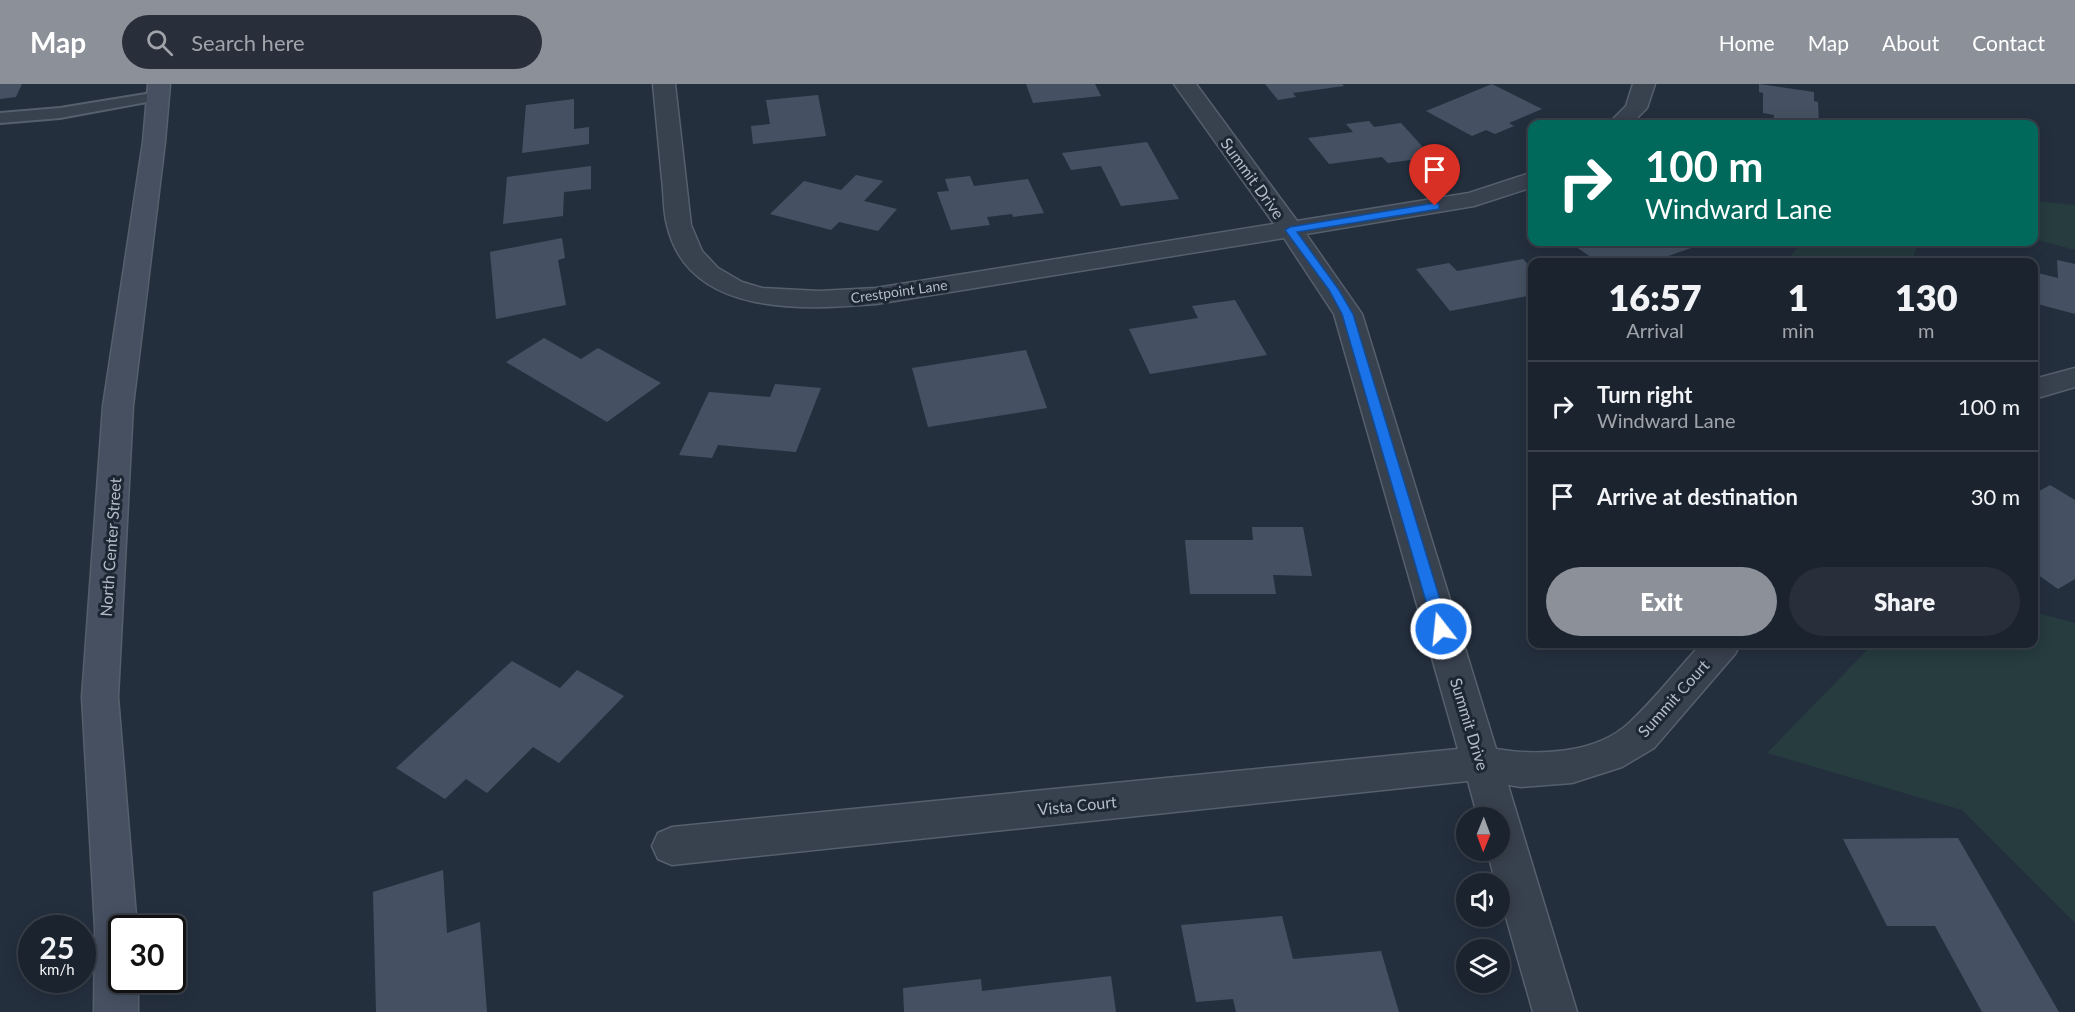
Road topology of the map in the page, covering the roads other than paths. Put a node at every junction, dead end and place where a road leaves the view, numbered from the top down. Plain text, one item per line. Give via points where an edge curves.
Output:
1 (664, 84) edge
2 (1185, 84) edge
3 (1644, 84) edge
4 (158, 90) edge
5 (4, 120) edge
6 (1623, 120) edge
7 (1528, 181) edge
8 (1290, 230) junction
9 (2075, 377) edge
10 (2038, 388) edge
11 (1718, 648) edge
12 (1482, 764) junction
13 (1495, 807) edge
14 (672, 846) dead end
15 (1510, 859) edge
16 (116, 1012) edge
17 (1555, 1012) edge

1 - 8 street, Crestpoint Lane via 684,245 696,263 717,280 763,297 817,300 876,296
2 - 8 street, Summit Drive
3 - 6 street via 1636,108
4 - 5 lane via 60,114
4 - 16 street, North Center Street via 118,406 100,697 116,928
7 - 8 street, Crestpoint Lane via 1474,199
8 - 12 street, Summit Drive via 1348,314
9 - 10 street
11 - 12 street, Summit Court via 1641,736 1608,755 1572,766 1521,770
12 - 13 street, Summit Drive
12 - 14 street, Vista Court
15 - 17 street

